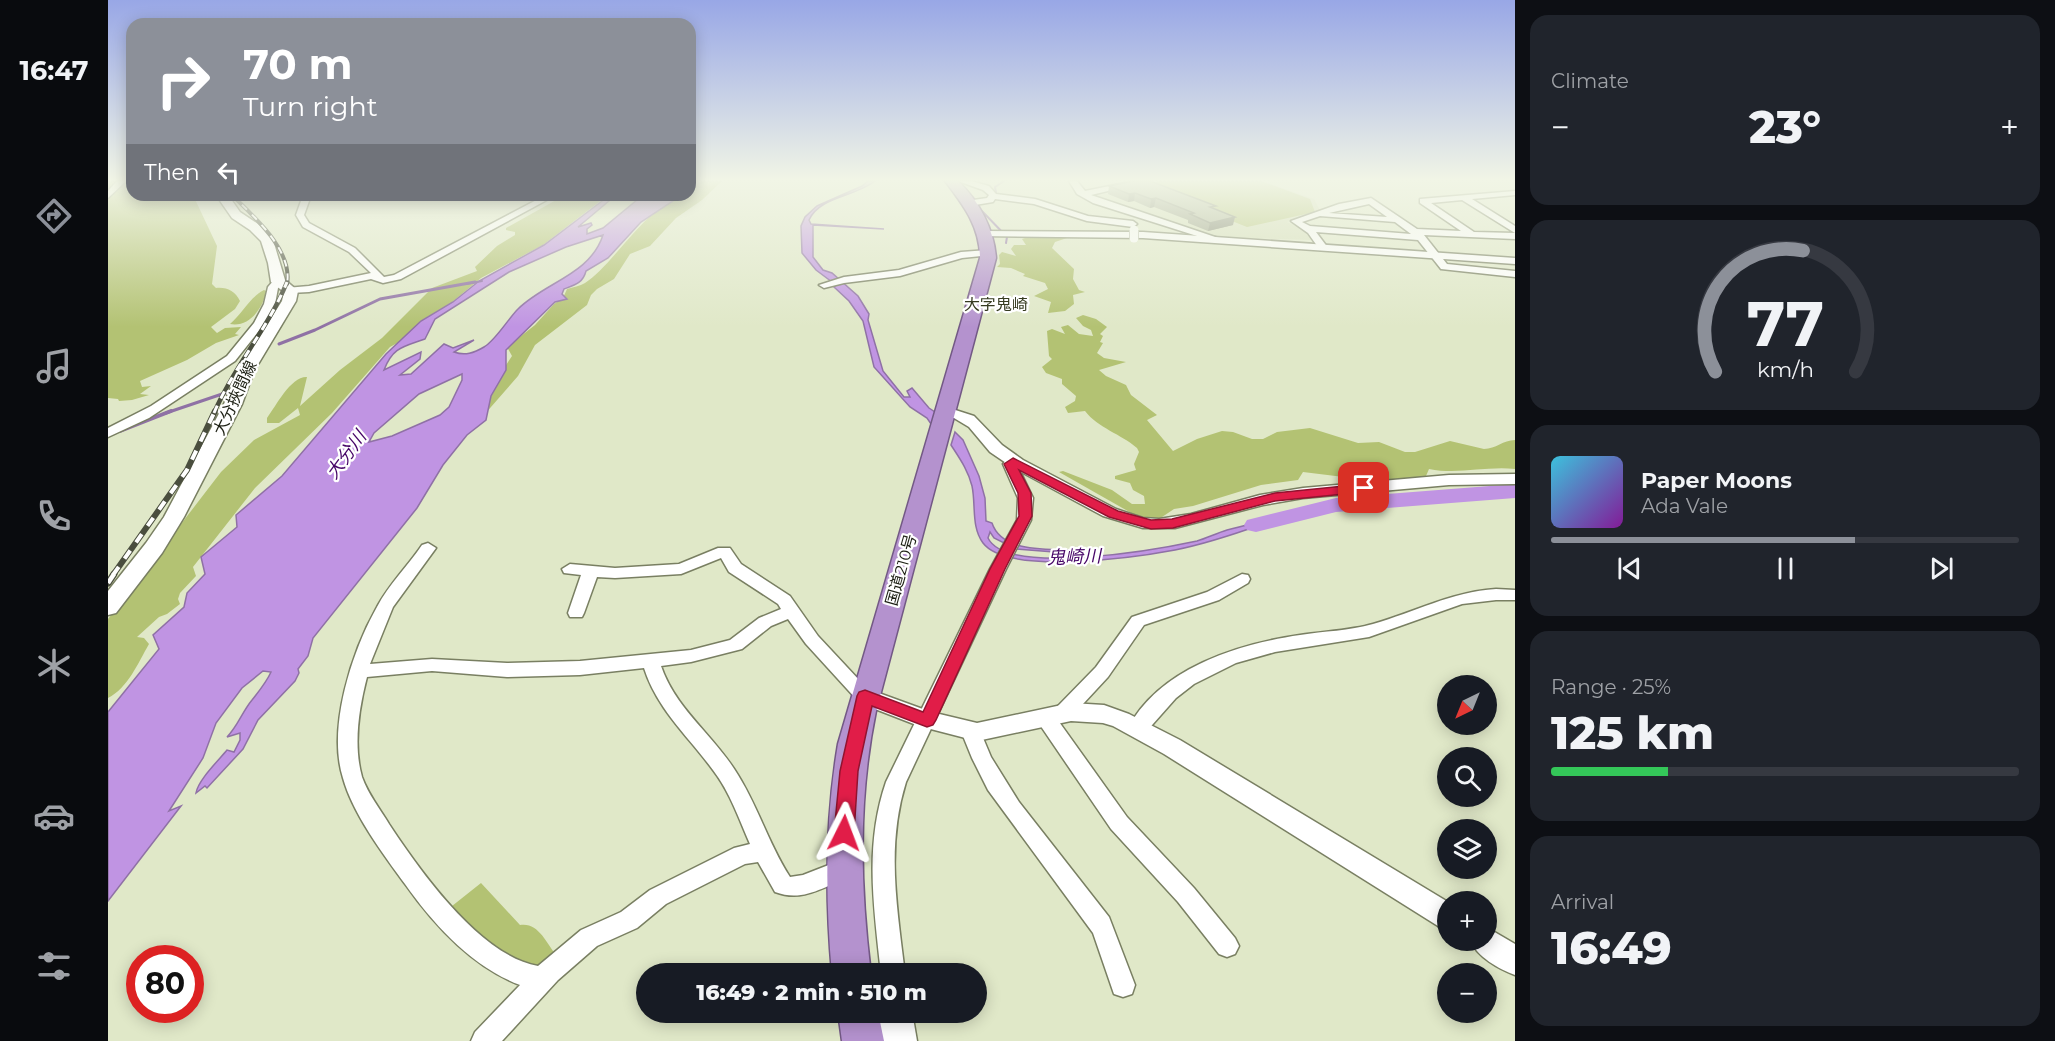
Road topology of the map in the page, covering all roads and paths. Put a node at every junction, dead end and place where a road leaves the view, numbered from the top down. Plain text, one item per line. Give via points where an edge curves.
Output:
1 (1309, 229) edge
2 (257, 230) edge
3 (314, 230) edge
4 (487, 230) edge
5 (982, 230) edge
6 (1185, 230) edge
7 (1322, 230) edge
8 (1412, 230) edge
9 (1465, 230) edge
10 (1470, 233) junction
11 (984, 234) junction
12 (1418, 234) junction
13 (1515, 236) edge
14 (1219, 240) junction
15 (1323, 248) junction
16 (988, 253) junction
17 (1436, 257) junction
18 (1515, 261) edge
19 (1515, 274) edge
20 (373, 276) junction
21 (826, 285) dead end
22 (284, 286) junction
23 (945, 415) junction
24 (108, 433) edge
25 (1013, 461) junction
26 (1515, 479) edge
27 (428, 548) dead end
28 (570, 568) dead end
29 (591, 571) junction
30 (1242, 579) dead end
31 (1515, 585) edge
32 (1485, 594) junction
33 (1515, 595) edge
34 (108, 607) edge
35 (792, 611) junction
36 (576, 613) dead end
37 (651, 661) junction
38 (360, 671) junction
39 (865, 696) junction
40 (1054, 715) junction
41 (927, 720) junction
42 (1138, 728) junction
43 (971, 731) junction
44 (766, 852) junction
45 (844, 868) junction
46 (1437, 910) edge
47 (1227, 946) dead end
48 (1497, 949) edge
49 (1515, 961) edge
50 (851, 963) edge
51 (892, 963) edge
52 (542, 979) junction
53 (1124, 985) dead end
54 (860, 1023) edge
55 (886, 1023) edge
56 (901, 1023) edge
57 (484, 1041) edge
58 (863, 1041) edge
59 (891, 1041) edge
60 (904, 1041) edge

1 - 15 street
2 - 22 main road via 267,240
3 - 20 street via 352,250 378,273
4 - 20 street via 397,277 384,280
5 - 11 highway, 国道210号
6 - 14 street
7 - 12 street
8 - 12 street
9 - 10 street
10 - 12 street
10 - 13 street
11 - 14 street via 1122,234
11 - 16 highway, 国道210号
12 - 17 street
14 - 15 street
15 - 17 street
16 - 21 street via 966,254 900,273
16 - 23 highway, 国道210号
17 - 18 street
17 - 19 street via 1444,267
20 - 22 street via 309,289
22 - 24 street via 273,287 273,297 264,313 232,357 136,421
22 - 34 main road, 大分挾間線 via 291,293 285,311 246,371 174,517
23 - 25 street via 971,419 994,447
23 - 39 highway, 国道210号
25 - 26 street via 1120,517 1158,525 1286,496 1454,479
25 - 41 street via 1010,464 1024,493 1025,516
27 - 38 street via 385,607
28 - 29 street
29 - 35 street via 681,569 724,551 735,568 780,597
29 - 36 street
30 - 40 street via 1218,594 1138,621 1102,672
31 - 32 street
32 - 33 street
32 - 42 street via 1456,598 1379,628 1265,647 1231,657 1182,681
35 - 37 street via 765,622 736,645
35 - 39 street via 812,640
37 - 38 street via 544,670 432,665
37 - 44 street via 670,706 713,753 733,783
38 - 52 street via 351,711 349,748 353,779 365,804 410,875 466,936 510,968
39 - 41 street
39 - 45 highway, 国道210号 via 849,771
40 - 42 street via 1104,714
40 - 43 street via 993,730
40 - 47 street via 1119,823
41 - 43 street
41 - 51 street via 891,795 882,835
42 - 46 street
43 - 53 street via 987,771 1101,926
44 - 45 street via 787,888
44 - 52 street via 742,855 658,897 629,920 585,941
45 - 50 highway, 国道210号
48 - 49 street
52 - 57 street
54 - 58 highway
55 - 59 street
56 - 60 street

